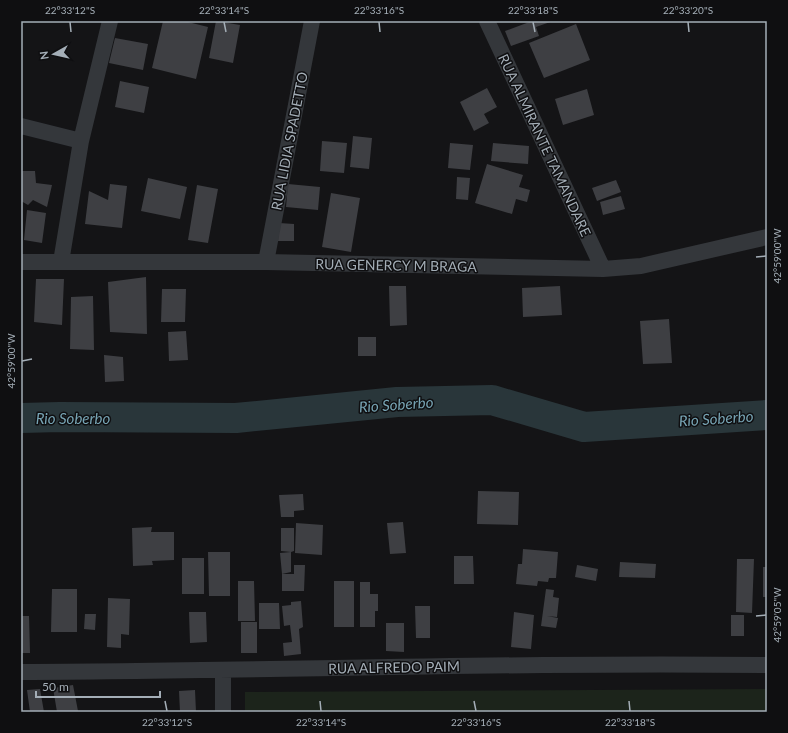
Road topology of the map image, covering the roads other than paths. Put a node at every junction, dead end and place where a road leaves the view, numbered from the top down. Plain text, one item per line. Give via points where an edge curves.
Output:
1 (110, 21) edge
2 (312, 21) edge
3 (487, 21) edge
4 (21, 126) edge
5 (81, 141) junction
6 (767, 237) edge
7 (21, 262) edge
8 (61, 262) junction
9 (266, 262) junction
10 (603, 269) junction
11 (767, 665) edge
12 (223, 671) junction
13 (21, 672) edge
14 (223, 712) edge

1 - 5 street
2 - 9 street, RUA LIDIA SPADETTO
3 - 10 street, RUA ALMIRANTE TAMANDARE
4 - 5 street
5 - 8 street
6 - 10 street, RUA GENERCY M BRAGA via 640,266
7 - 8 street, RUA GENERCY M BRAGA
8 - 9 street, RUA GENERCY M BRAGA
9 - 10 street, RUA GENERCY M BRAGA
11 - 12 street, RUA ALFREDO PAIM via 402,667
12 - 13 street, RUA ALFREDO PAIM
12 - 14 street

